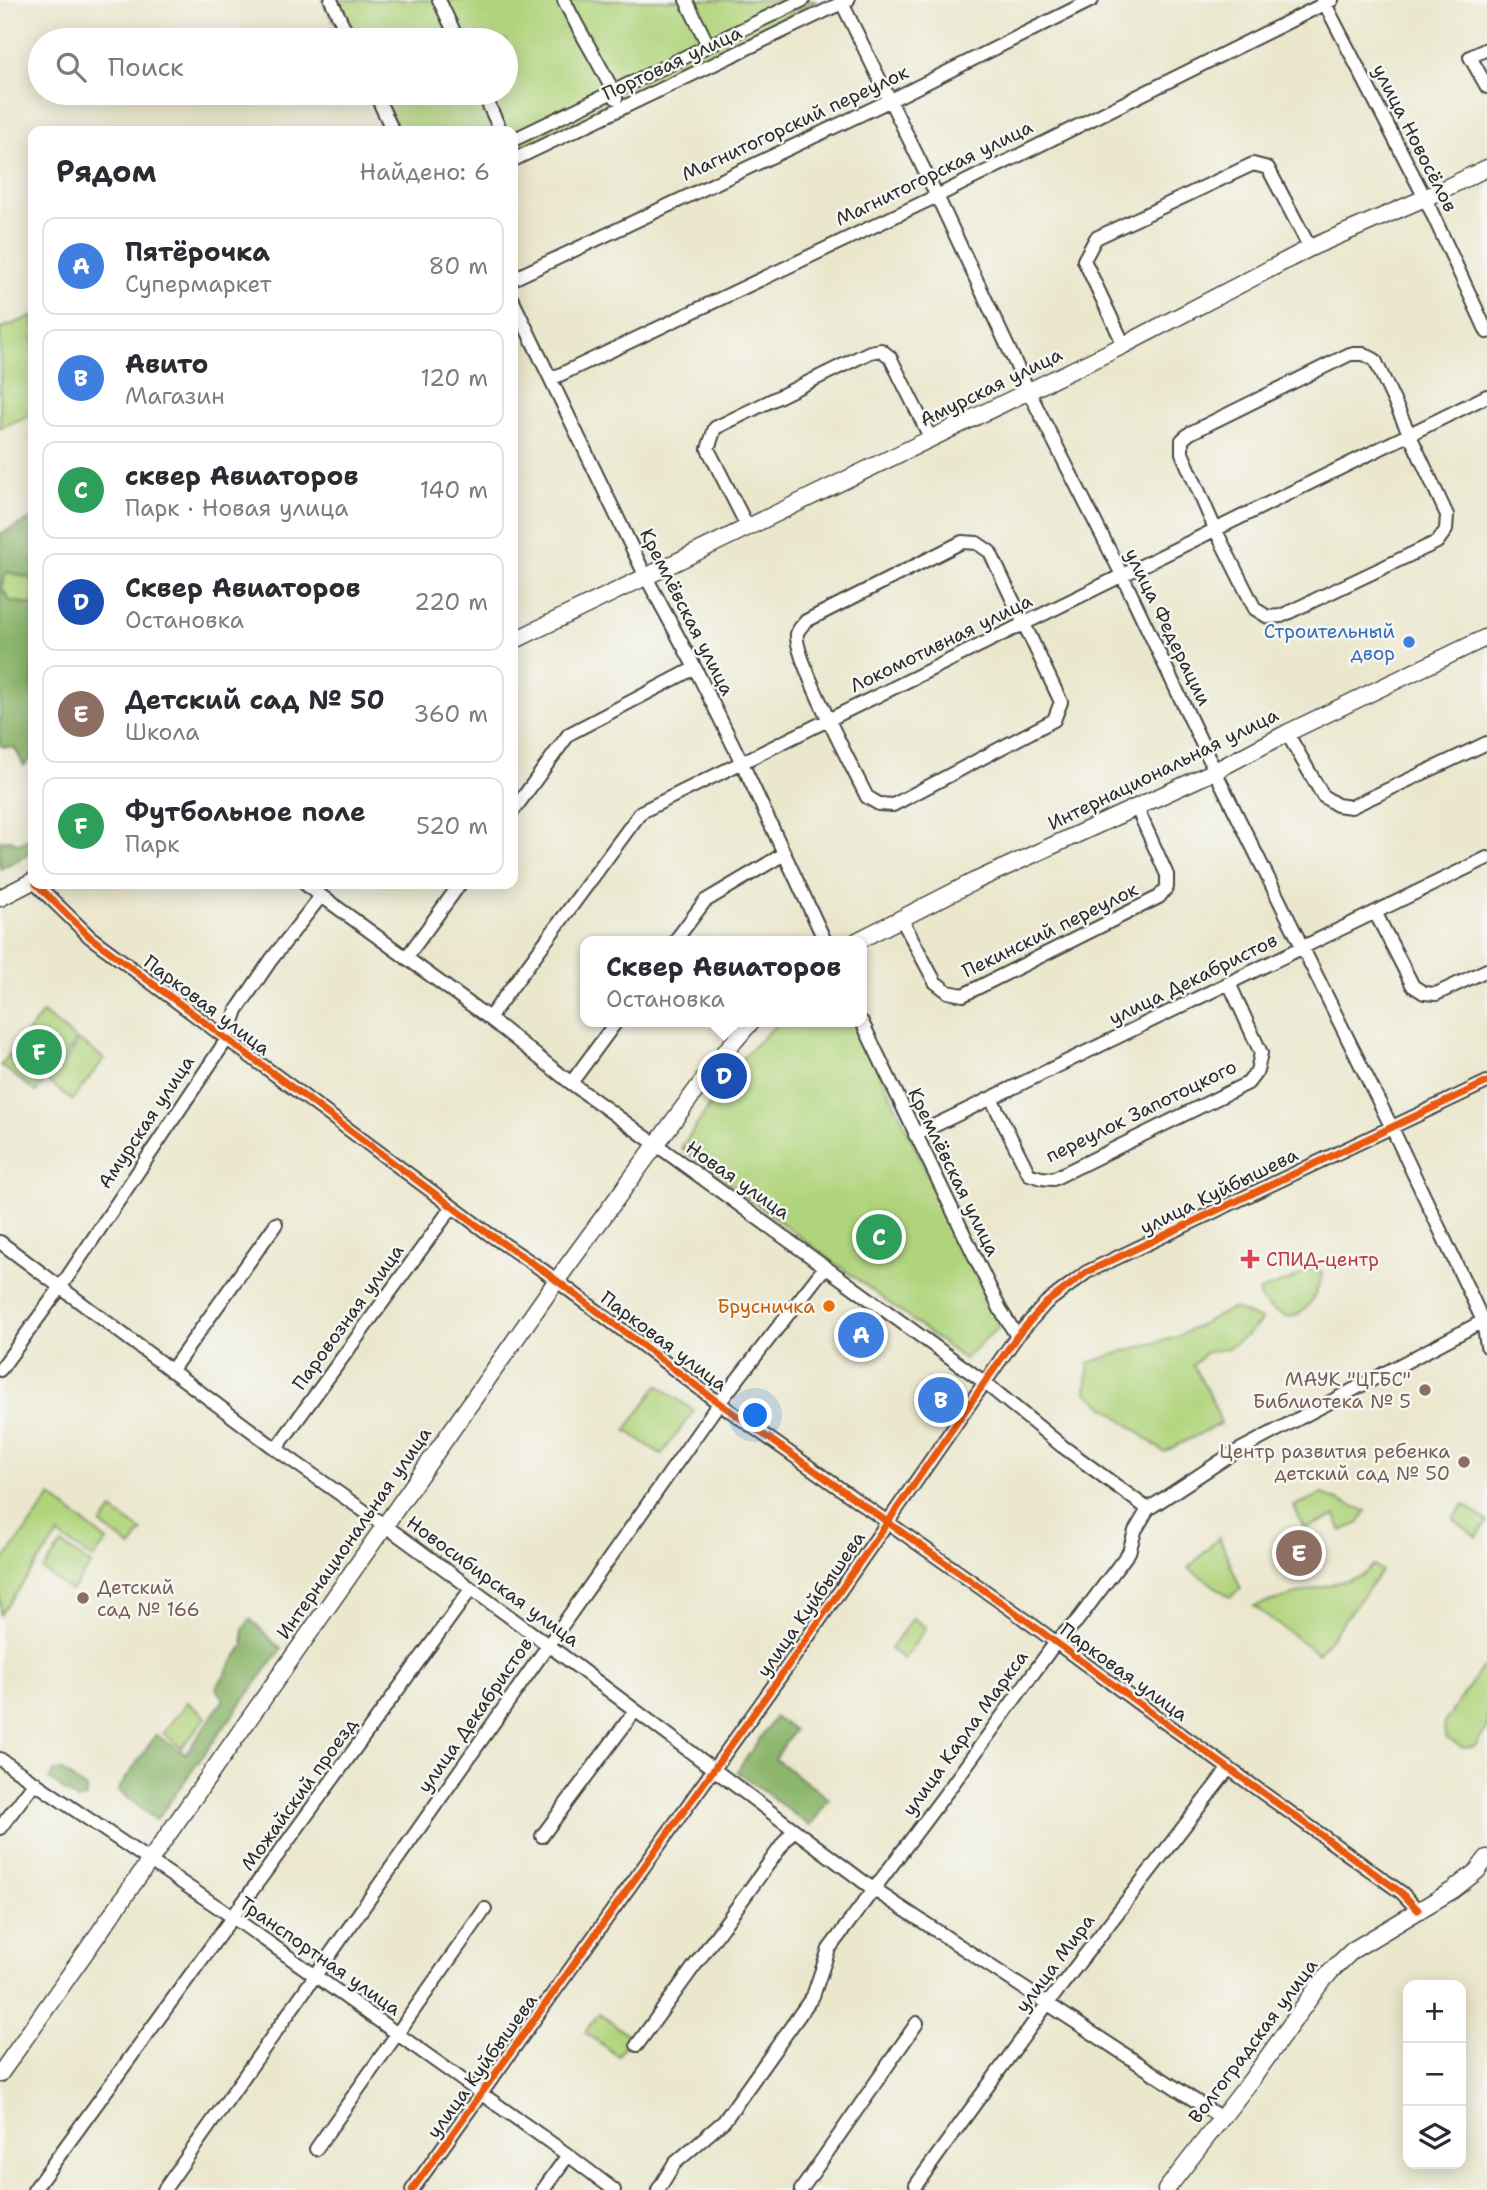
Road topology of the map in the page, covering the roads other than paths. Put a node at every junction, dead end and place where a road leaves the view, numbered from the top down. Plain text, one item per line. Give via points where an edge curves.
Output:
1 (331, 0) edge
2 (439, 0) edge
3 (564, 0) edge
4 (686, 0) edge
5 (803, 0) edge
6 (1092, 0) edge
7 (845, 1) edge
8 (1327, 1) edge
9 (344, 28) edge
10 (452, 28) edge
11 (708, 45) junction
12 (1487, 49) edge
13 (1487, 87) edge
14 (613, 92) junction
15 (891, 100) junction
16 (380, 105) edge
17 (489, 105) edge
18 (621, 108) junction
19 (390, 126) edge
20 (499, 126) edge
21 (518, 138) edge
22 (518, 158) edge
23 (1487, 169) edge
24 (937, 196) junction
25 (1425, 198) junction
26 (1310, 248) junction
27 (518, 277) edge
28 (518, 311) edge
29 (1487, 332) edge
30 (1124, 345) junction
31 (551, 379) junction
32 (1029, 391) junction
33 (1487, 396) edge
34 (1411, 434) junction
35 (931, 439) junction
36 (748, 528) junction
37 (1216, 531) junction
38 (1122, 575) junction
39 (646, 577) junction
40 (1023, 624) junction
41 (1487, 637) edge
42 (518, 639) edge
43 (695, 668) junction
44 (829, 720) junction
45 (1287, 733) junction
46 (1487, 743) edge
47 (741, 763) junction
48 (1215, 771) junction
49 (518, 804) edge
50 (1137, 808) junction
51 (784, 854) junction
52 (1487, 858) edge
53 (28, 884) edge
54 (42, 889) edge
55 (312, 889) edge
56 (456, 889) edge
57 (321, 896) junction
58 (0, 898) edge
59 (1375, 912) junction
60 (901, 918) junction
61 (680, 936) edge
62 (823, 936) edge
63 (867, 936) edge
64 (1303, 947) junction
65 (406, 958) junction
66 (1487, 970) edge
67 (1230, 983) junction
68 (489, 1018) junction
69 (612, 1027) edge
70 (747, 1027) edge
71 (864, 1027) edge
72 (227, 1039) junction
73 (1487, 1082) edge
74 (571, 1083) junction
75 (991, 1098) junction
76 (1391, 1126) junction
77 (915, 1135) junction
78 (656, 1145) junction
79 (452, 1206) junction
80 (276, 1224) dead end
81 (0, 1242) edge
82 (825, 1266) junction
83 (556, 1280) junction
84 (60, 1288) junction
85 (1485, 1320) edge
86 (1017, 1336) junction
87 (1487, 1346) edge
88 (0, 1370) edge
89 (171, 1371) junction
90 (984, 1382) junction
91 (719, 1403) junction
92 (276, 1449) junction
93 (1148, 1509) junction
94 (888, 1522) junction
95 (385, 1526) junction
96 (471, 1589) junction
97 (1056, 1642) junction
98 (547, 1644) junction
99 (635, 1711) junction
100 (0, 1759) edge
101 (1230, 1768) junction
102 (712, 1769) junction
103 (35, 1782) junction
104 (0, 1828) edge
105 (793, 1830) junction
106 (542, 1836) dead end
107 (1487, 1858) edge
108 (149, 1860) junction
109 (873, 1889) junction
110 (485, 1909) dead end
111 (1418, 1910) junction
112 (234, 1918) junction
113 (316, 1977) junction
114 (1048, 2003) junction
115 (917, 2023) dead end
116 (397, 2034) junction
117 (637, 2045) dead end
118 (0, 2074) edge
119 (482, 2094) junction
120 (1220, 2117) junction
121 (316, 2149) dead end
122 (568, 2155) junction
123 (916, 2185) dead end
124 (34, 2190) edge
125 (164, 2190) edge
126 (412, 2190) edge
127 (543, 2190) edge
128 (614, 2190) edge
129 (658, 2190) edge
130 (801, 2190) edge
131 (1166, 2190) edge

1 - 9 street
2 - 10 street
3 - 14 street
4 - 11 street
5 - 11 street
6 - 15 street, Магнитогорский переулок
7 - 15 street, улица Федерации
7 - 18 street, Портовая улица
8 - 24 street, Магнитогорская улица
8 - 25 street, улица Новосёлов
11 - 14 street
12 - 13 street via 1469,57
14 - 18 street
14 - 21 street
15 - 24 street, улица Федерации
15 - 27 street, Магнитогорский переулок
16 - 19 street
17 - 20 street
18 - 22 street, Портовая улица
23 - 25 street, Амурская улица
24 - 31 street, Магнитогорская улица
24 - 32 street, улица Федерации
25 - 26 street, Амурская улица
25 - 29 street, улица Новосёлов
26 - 30 street, Амурская улица
26 - 30 street via 1268,168 1254,164 1096,238 1084,260
28 - 31 street, Кремлёвская улица
30 - 32 street, Амурская улица
31 - 39 street, Кремлёвская улица
32 - 35 street, Амурская улица
32 - 38 street, улица Федерации
33 - 34 street, Локомотивная улица
34 - 37 street, Локомотивная улица
34 - 37 street via 1375,360 1364,354 1350,355 1189,433 1182,440 1182,453
34 - 37 street via 1447,515 1446,530 1437,542 1281,617 1268,617 1255,610
35 - 36 street, Амурская улица
35 - 36 street via 890,357 881,350 870,352 715,428 708,449
36 - 39 street, Амурская улица
37 - 38 street, Локомотивная улица
38 - 40 street, Локомотивная улица
38 - 48 street, улица Федерации
39 - 42 street, Амурская улица
39 - 43 street, Кремлёвская улица
40 - 44 street, Локомотивная улица
40 - 44 street via 990,552 977,543 962,542 806,621 797,632 798,648
40 - 44 street via 1061,702 1054,720 918,793 893,805 867,797
41 - 45 street, Интернациональная улица
43 - 47 street, Кремлёвская улица
43 - 49 street via 569,734
44 - 47 street, Локомотивная улица
45 - 46 street via 1323,796 1336,805 1351,807
45 - 48 street, Интернациональная улица
47 - 51 street, Кремлёвская улица
47 - 68 street, Локомотивная улица via 641,812
48 - 50 street, Интернациональная улица
48 - 64 street, улица Федерации
50 - 60 street, Интернациональная улица
50 - 60 street, Пекинский переулок via 1167,875 1167,887 1159,897 963,995 948,992 935,982
51 - 61 street via 705,901
51 - 62 street, Кремлёвская улица
52 - 59 street, улица Декабристов
53 - 58 street
54 - 72 street, Парковая улица via 90,937
55 - 57 street, Новая улица
56 - 65 street
57 - 65 street, Новая улица
57 - 72 street, Амурская улица via 237,1010
59 - 64 street, улица Декабристов
59 - 66 street via 1413,986 1424,993 1436,994
60 - 63 street, Интернациональная улица
64 - 67 street, улица Декабристов
64 - 76 street, улица Федерации
65 - 68 street, Новая улица
67 - 75 street, улица Декабристов
67 - 75 street, переулок Запотоцкого via 1261,1053 1248,1083 1053,1179 1029,1174
68 - 74 street, Новая улица
69 - 74 street
70 - 78 street, Интернациональная улица
71 - 77 street, Кремлёвская улица
72 - 79 street, Парковая улица
72 - 84 street, Амурская улица
73 - 76 street, улица Куйбышева
74 - 78 street, Новая улица
75 - 77 street, улица Декабристов
76 - 85 street, улица Федерации
76 - 86 street, улица Куйбышева via 1087,1272 1046,1303
77 - 86 street, Кремлёвская улица
78 - 82 street, Новая улица
78 - 83 street, Интернациональная улица
79 - 83 street, Парковая улица
79 - 92 street, Паровозная улица
80 - 89 street
81 - 84 street, Новосибирская улица
82 - 90 street, Новая улица
82 - 91 street, улица Декабристов
83 - 91 street, Парковая улица
83 - 95 street, Интернациональная улица
84 - 88 street, Амурская улица
84 - 89 street, Новосибирская улица
85 - 87 street, улица Федерации
85 - 93 street, улица Карла Маркса via 1230,1455
86 - 90 street, улица Куйбышева
89 - 92 street, Новосибирская улица
90 - 93 street, Новая улица
90 - 94 street, улица Куйбышева
91 - 94 street, Парковая улица
91 - 98 street, улица Декабристов
92 - 95 street, Новосибирская улица
93 - 97 street, улица Карла Маркса via 1129,1552
94 - 97 street, Парковая улица
94 - 102 street, улица Куйбышева
95 - 96 street, Новосибирская улица
95 - 108 street, Интернациональная улица
96 - 98 street, Новосибирская улица
96 - 112 street, Можайский проезд
97 - 101 street, Парковая улица
97 - 109 street, улица Карла Маркса
98 - 99 street, Новосибирская улица
98 - 113 street, улица Декабристов
99 - 102 street, Новосибирская улица
99 - 106 street
100 - 103 street, Транспортная улица
101 - 111 street, Парковая улица
101 - 114 street, улица Мира
102 - 105 street, Новосибирская улица
102 - 119 street, улица Куйбышева
103 - 104 street
103 - 108 street, Транспортная улица
105 - 109 street, Новосибирская улица
105 - 117 street
107 - 111 street, Волгоградская улица via 1453,1890
108 - 112 street, Транспортная улица
108 - 118 street, Интернациональная улица
109 - 114 street, Новосибирская улица
109 - 129 street, улица Карла Маркса via 829,1949 813,1996 724,2121 674,2164
110 - 116 street
111 - 120 street, Волгоградская улица via 1353,1950 1334,1968
112 - 113 street, Транспортная улица
112 - 124 street, Можайский проезд
113 - 116 street, Транспортная улица
113 - 125 street, улица Декабристов
114 - 120 street, Новосибирская улица
114 - 123 street, улица Мира
115 - 130 street
116 - 119 street, Транспортная улица
116 - 121 street
119 - 122 street, Транспортная улица
119 - 126 street, улица Куйбышева
120 - 131 street, Волгоградская улица
122 - 127 street
122 - 128 street, Транспортная улица

